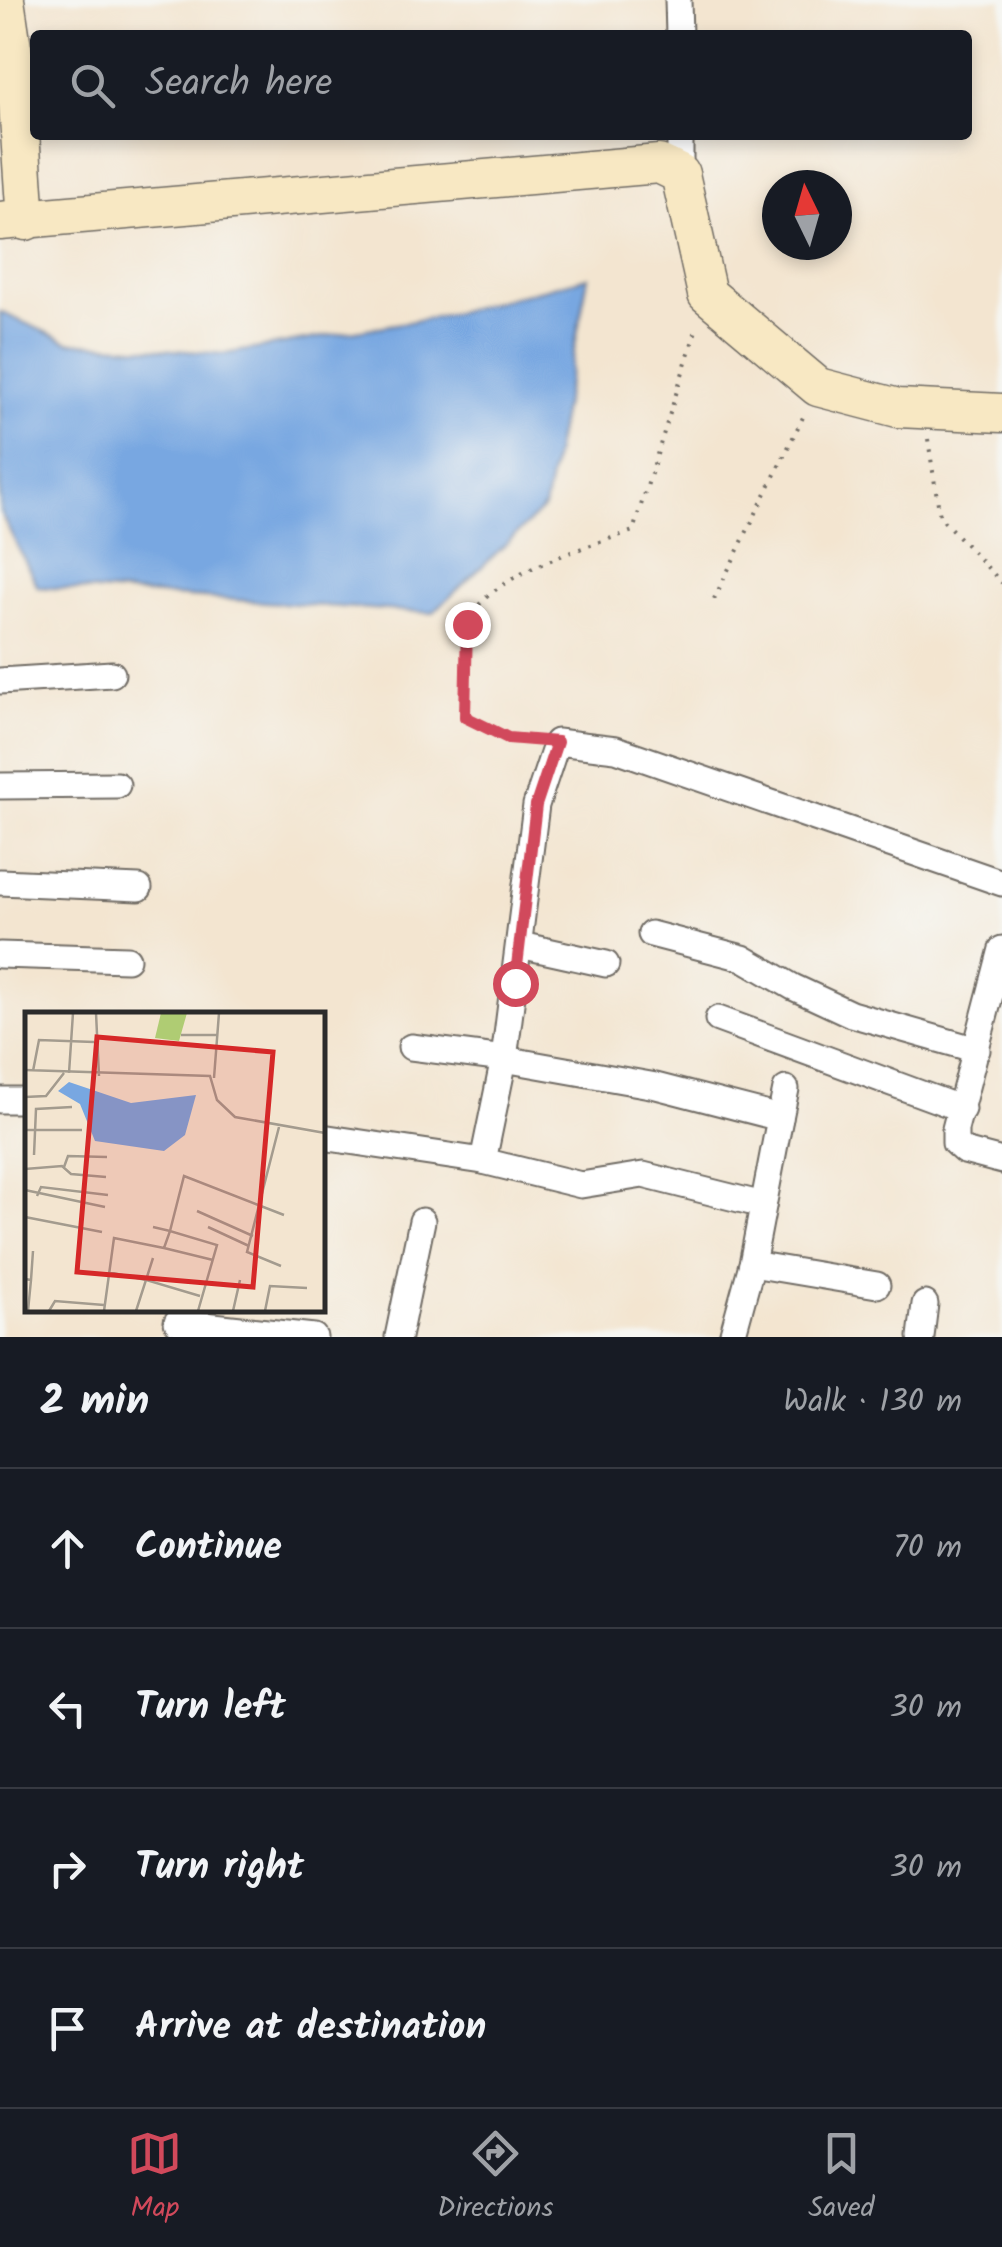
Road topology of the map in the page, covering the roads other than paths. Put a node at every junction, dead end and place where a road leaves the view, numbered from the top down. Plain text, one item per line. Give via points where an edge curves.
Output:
1 (4, 0) edge
2 (678, 0) edge
3 (679, 30) edge
4 (680, 140) edge
5 (680, 174) junction
6 (13, 221) edge
7 (1002, 413) edge
8 (112, 674) dead end
9 (0, 681) edge
10 (117, 785) dead end
11 (0, 786) edge
12 (0, 882) edge
13 (1002, 883) edge
14 (140, 888) dead end
15 (652, 934) dead end
16 (520, 946) junction
17 (1002, 949) edge
18 (0, 956) edge
19 (127, 959) dead end
20 (606, 964) dead end
21 (994, 1015) edge
22 (718, 1018) dead end
23 (411, 1047) dead end
24 (977, 1050) junction
25 (504, 1059) junction
26 (786, 1089) dead end
27 (962, 1109) junction
28 (780, 1118) junction
29 (325, 1138) edge
30 (483, 1161) junction
31 (1002, 1161) edge
32 (763, 1205) junction
33 (422, 1221) dead end
34 (752, 1264) junction
35 (877, 1285) dead end
36 (925, 1304) dead end
37 (177, 1323) edge
38 (314, 1337) edge
39 (398, 1337) edge
40 (732, 1337) edge
41 (922, 1337) edge

1 - 6 street via 16,74
2 - 3 street
4 - 5 street
5 - 6 street via 659,164
5 - 7 street via 707,294 818,386 898,408
8 - 9 street
10 - 11 street
12 - 14 street
13 - 16 street via 616,749 557,742 536,805
15 - 24 street via 743,958 851,1014
16 - 20 street
16 - 25 street
17 - 21 street
18 - 19 street
21 - 24 street
22 - 27 street
23 - 25 street
24 - 27 street
25 - 28 street via 656,1086
25 - 30 street
26 - 28 street
27 - 31 street via 956,1143
28 - 32 street
29 - 30 street
30 - 32 street via 581,1185 644,1175
32 - 34 street
33 - 39 street
34 - 35 street
34 - 40 street
36 - 41 street
37 - 38 street

